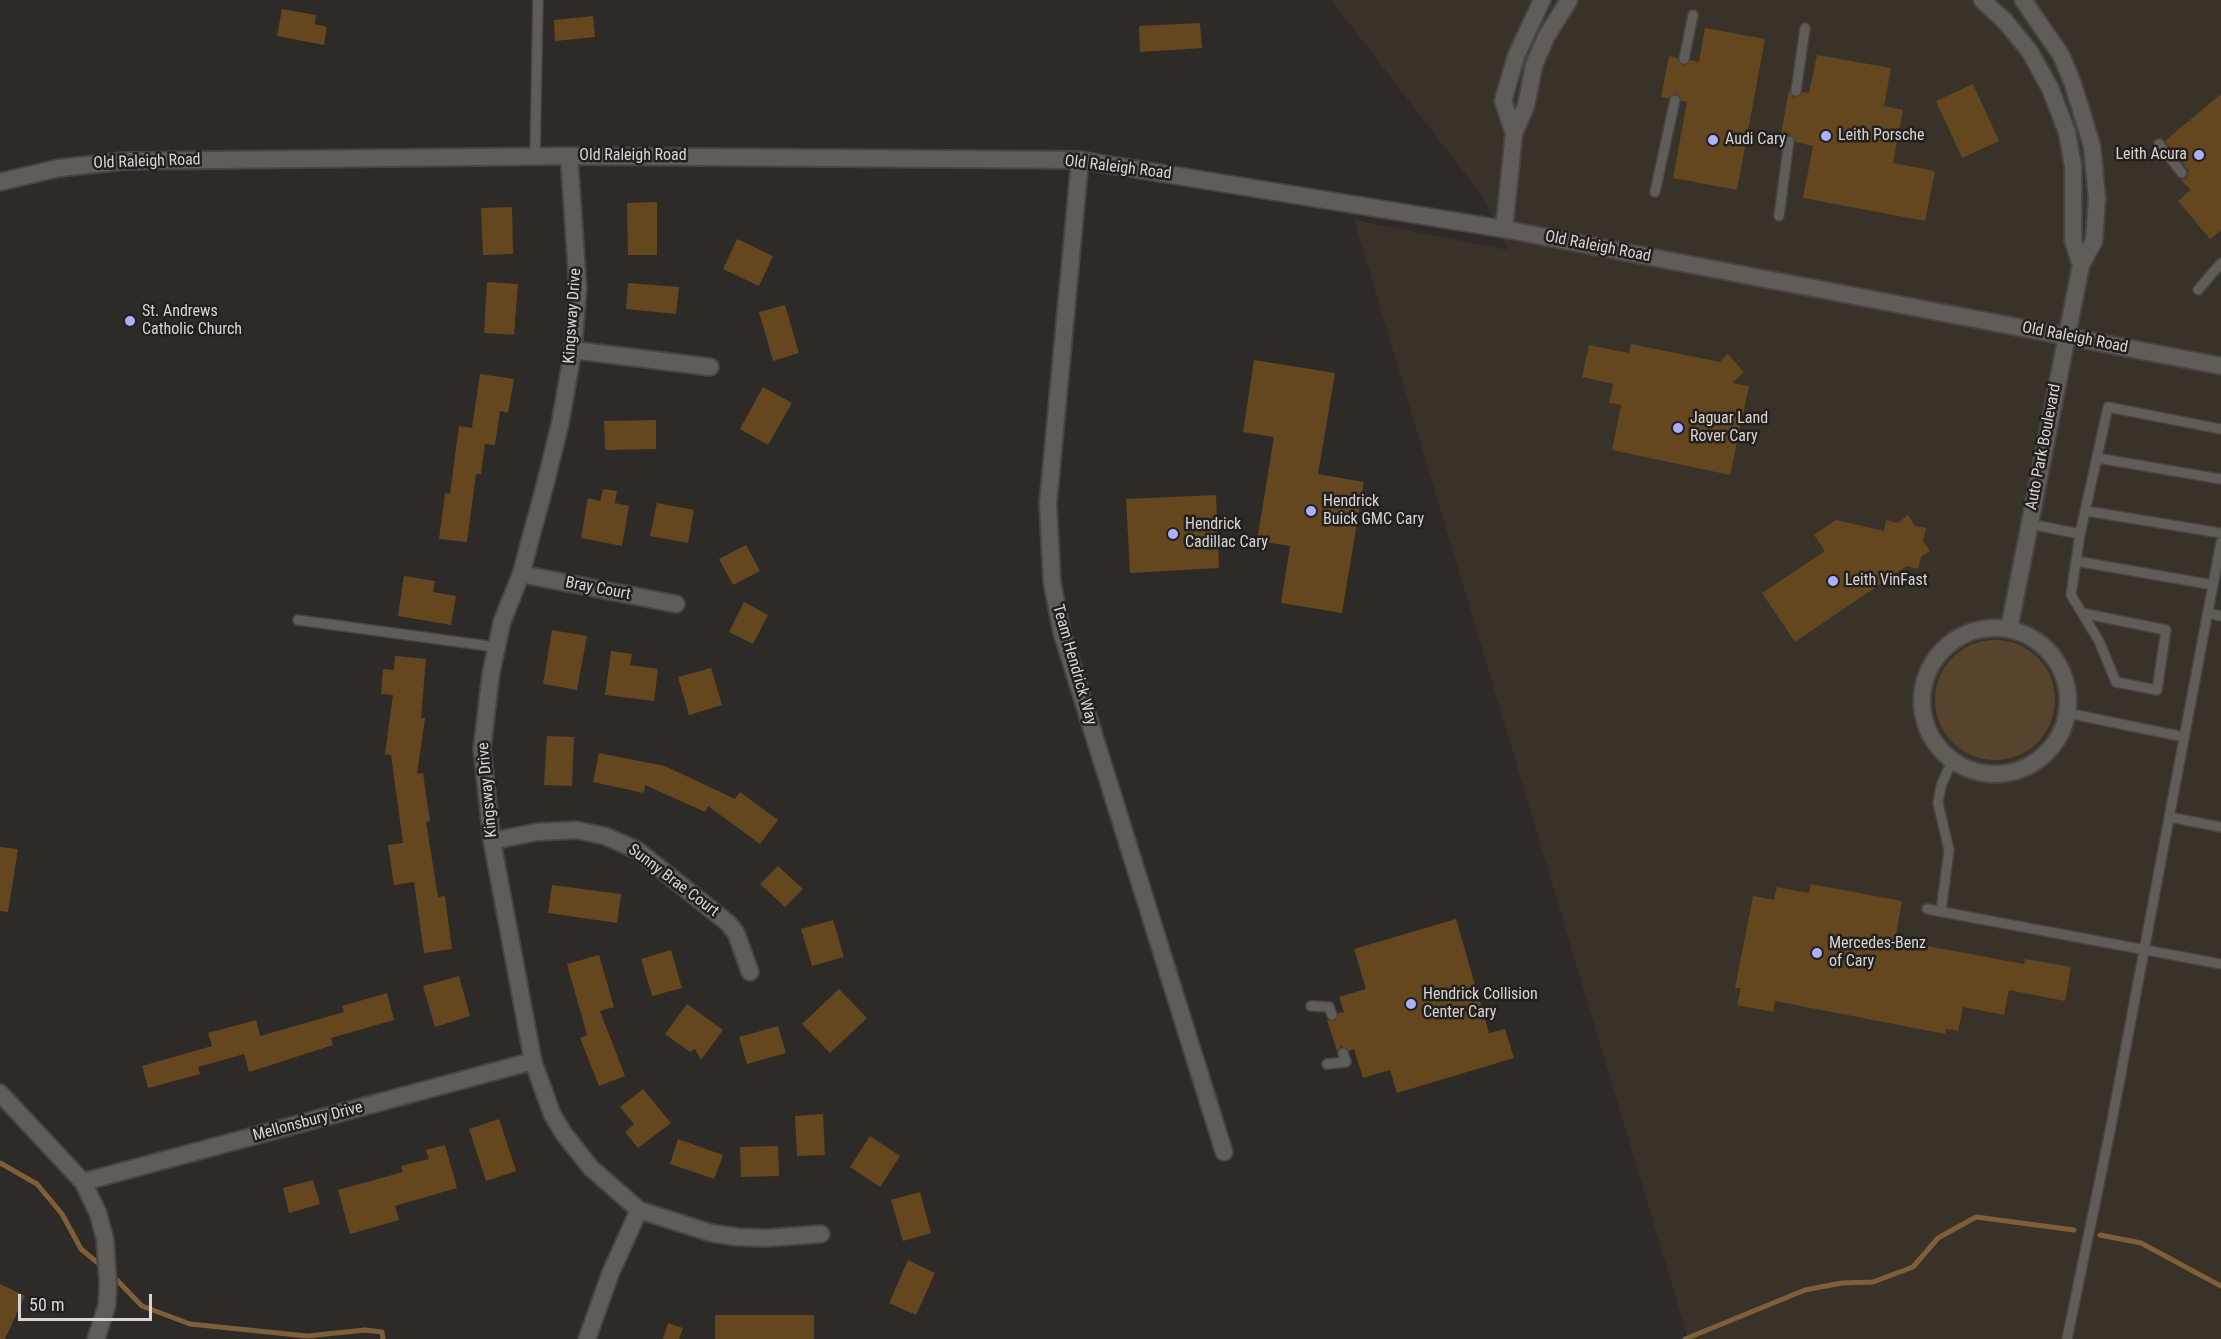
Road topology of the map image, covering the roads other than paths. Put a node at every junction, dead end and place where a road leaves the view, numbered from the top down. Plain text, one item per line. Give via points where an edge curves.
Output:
1 (538, 0) edge
2 (1542, 0) edge
3 (1569, 0) edge
4 (1982, 0) edge
5 (2023, 0) edge
6 (1693, 15) dead end
7 (1805, 28) dead end
8 (1684, 59) dead end
9 (1796, 91) dead end
10 (1675, 100) dead end
11 (1514, 133) junction
12 (1789, 141) dead end
13 (2159, 144) dead end
14 (536, 156) junction
15 (569, 156) junction
16 (1080, 160) junction
17 (2182, 172) dead end
18 (0, 182) edge
19 (1655, 192) dead end
20 (1779, 216) dead end
21 (1504, 229) junction
22 (2221, 263) edge
23 (2081, 265) junction
24 (2198, 290) dead end
25 (2067, 336) junction
26 (573, 350) junction
27 (2221, 366) edge
28 (710, 367) dead end
29 (2221, 429) edge
30 (2097, 458) junction
31 (2221, 479) edge
32 (2086, 511) junction
33 (2030, 524) junction
34 (2221, 533) edge
35 (2080, 534) junction
36 (2221, 542) edge
37 (2076, 561) junction
38 (521, 574) junction
39 (2213, 585) junction
40 (676, 604) dead end
41 (2082, 613) junction
42 (2208, 613) junction
43 (2221, 616) edge
44 (298, 620) dead end
45 (2009, 629) junction
46 (496, 647) junction
47 (2067, 713) junction
48 (2184, 736) junction
49 (1952, 761) junction
50 (2169, 817) junction
51 (2221, 827) edge
52 (492, 842) junction
53 (1927, 909) dead end
54 (1941, 911) junction
55 (2144, 949) junction
56 (2221, 964) edge
57 (750, 972) dead end
58 (1311, 1006) dead end
59 (1332, 1015) dead end
60 (1343, 1053) dead end
61 (533, 1061) junction
62 (1327, 1064) dead end
63 (0, 1093) edge
64 (1224, 1152) dead end
65 (83, 1182) junction
66 (639, 1210) junction
67 (821, 1234) dead end
68 (96, 1339) edge
69 (587, 1339) edge
70 (2067, 1339) edge

1 - 14 lane
2 - 11 street via 1516,56 1503,101
3 - 11 street via 1534,66 1526,106
4 - 23 street, Auto Park Boulevard via 2030,52 2050,88 2067,132 2073,166 2073,241
5 - 23 street, Auto Park Boulevard via 2061,55 2092,146 2097,199 2094,241
6 - 8 lane
7 - 9 lane
10 - 19 lane
11 - 21 street
12 - 20 lane
13 - 17 lane
14 - 15 street, Old Raleigh Road
14 - 18 street, Old Raleigh Road via 124,161 59,168
15 - 16 street, Old Raleigh Road
15 - 26 street, Kingsway Drive via 578,289
16 - 21 street, Old Raleigh Road
16 - 64 street, Team Hendrick Way via 1048,493 1052,582 1069,656
21 - 25 street, Old Raleigh Road
22 - 24 lane
23 - 25 street, Auto Park Boulevard
25 - 27 street, Old Raleigh Road
25 - 33 street, Auto Park Boulevard
26 - 28 street
26 - 38 street, Kingsway Drive via 560,424
29 - 30 lane via 2108,407
30 - 31 lane
30 - 32 lane
32 - 34 lane
32 - 35 lane
33 - 35 lane
33 - 45 street, Auto Park Boulevard
35 - 37 lane
36 - 39 lane
37 - 39 lane
37 - 41 lane via 2071,595
38 - 40 street, Bray Court
38 - 46 street, Kingsway Drive
39 - 42 lane
41 - 41 lane via 2166,630 2157,690 2116,682
42 - 43 lane
42 - 48 lane
44 - 46 lane
45 - 47 street via 2030,637 2048,651 2061,669 2068,690
45 - 49 street via 1967,633 1934,660 1925,679 1921,700 1924,721 1932,740
46 - 52 street, Kingsway Drive via 482,749
47 - 48 lane
47 - 49 street via 2060,734 2047,753 2029,766 2008,773 1985,774
48 - 50 lane
49 - 54 lane via 1938,803 1949,850
50 - 51 lane
50 - 55 lane
52 - 57 street, Sunny Brae Court via 537,832 576,830 605,836 637,850 728,923 736,933
52 - 61 street, Kingsway Drive
53 - 54 lane
54 - 55 lane
55 - 56 lane
55 - 70 lane
58 - 59 lane via 1329,1007
60 - 62 lane via 1346,1062
61 - 65 street, Mellonsbury Drive
61 - 66 street, Kingsway Drive via 552,1114 564,1134 591,1168
63 - 65 street
65 - 68 street via 98,1213 108,1261 107,1305
66 - 67 street, Kingsway Drive via 736,1237
66 - 69 street via 610,1272

